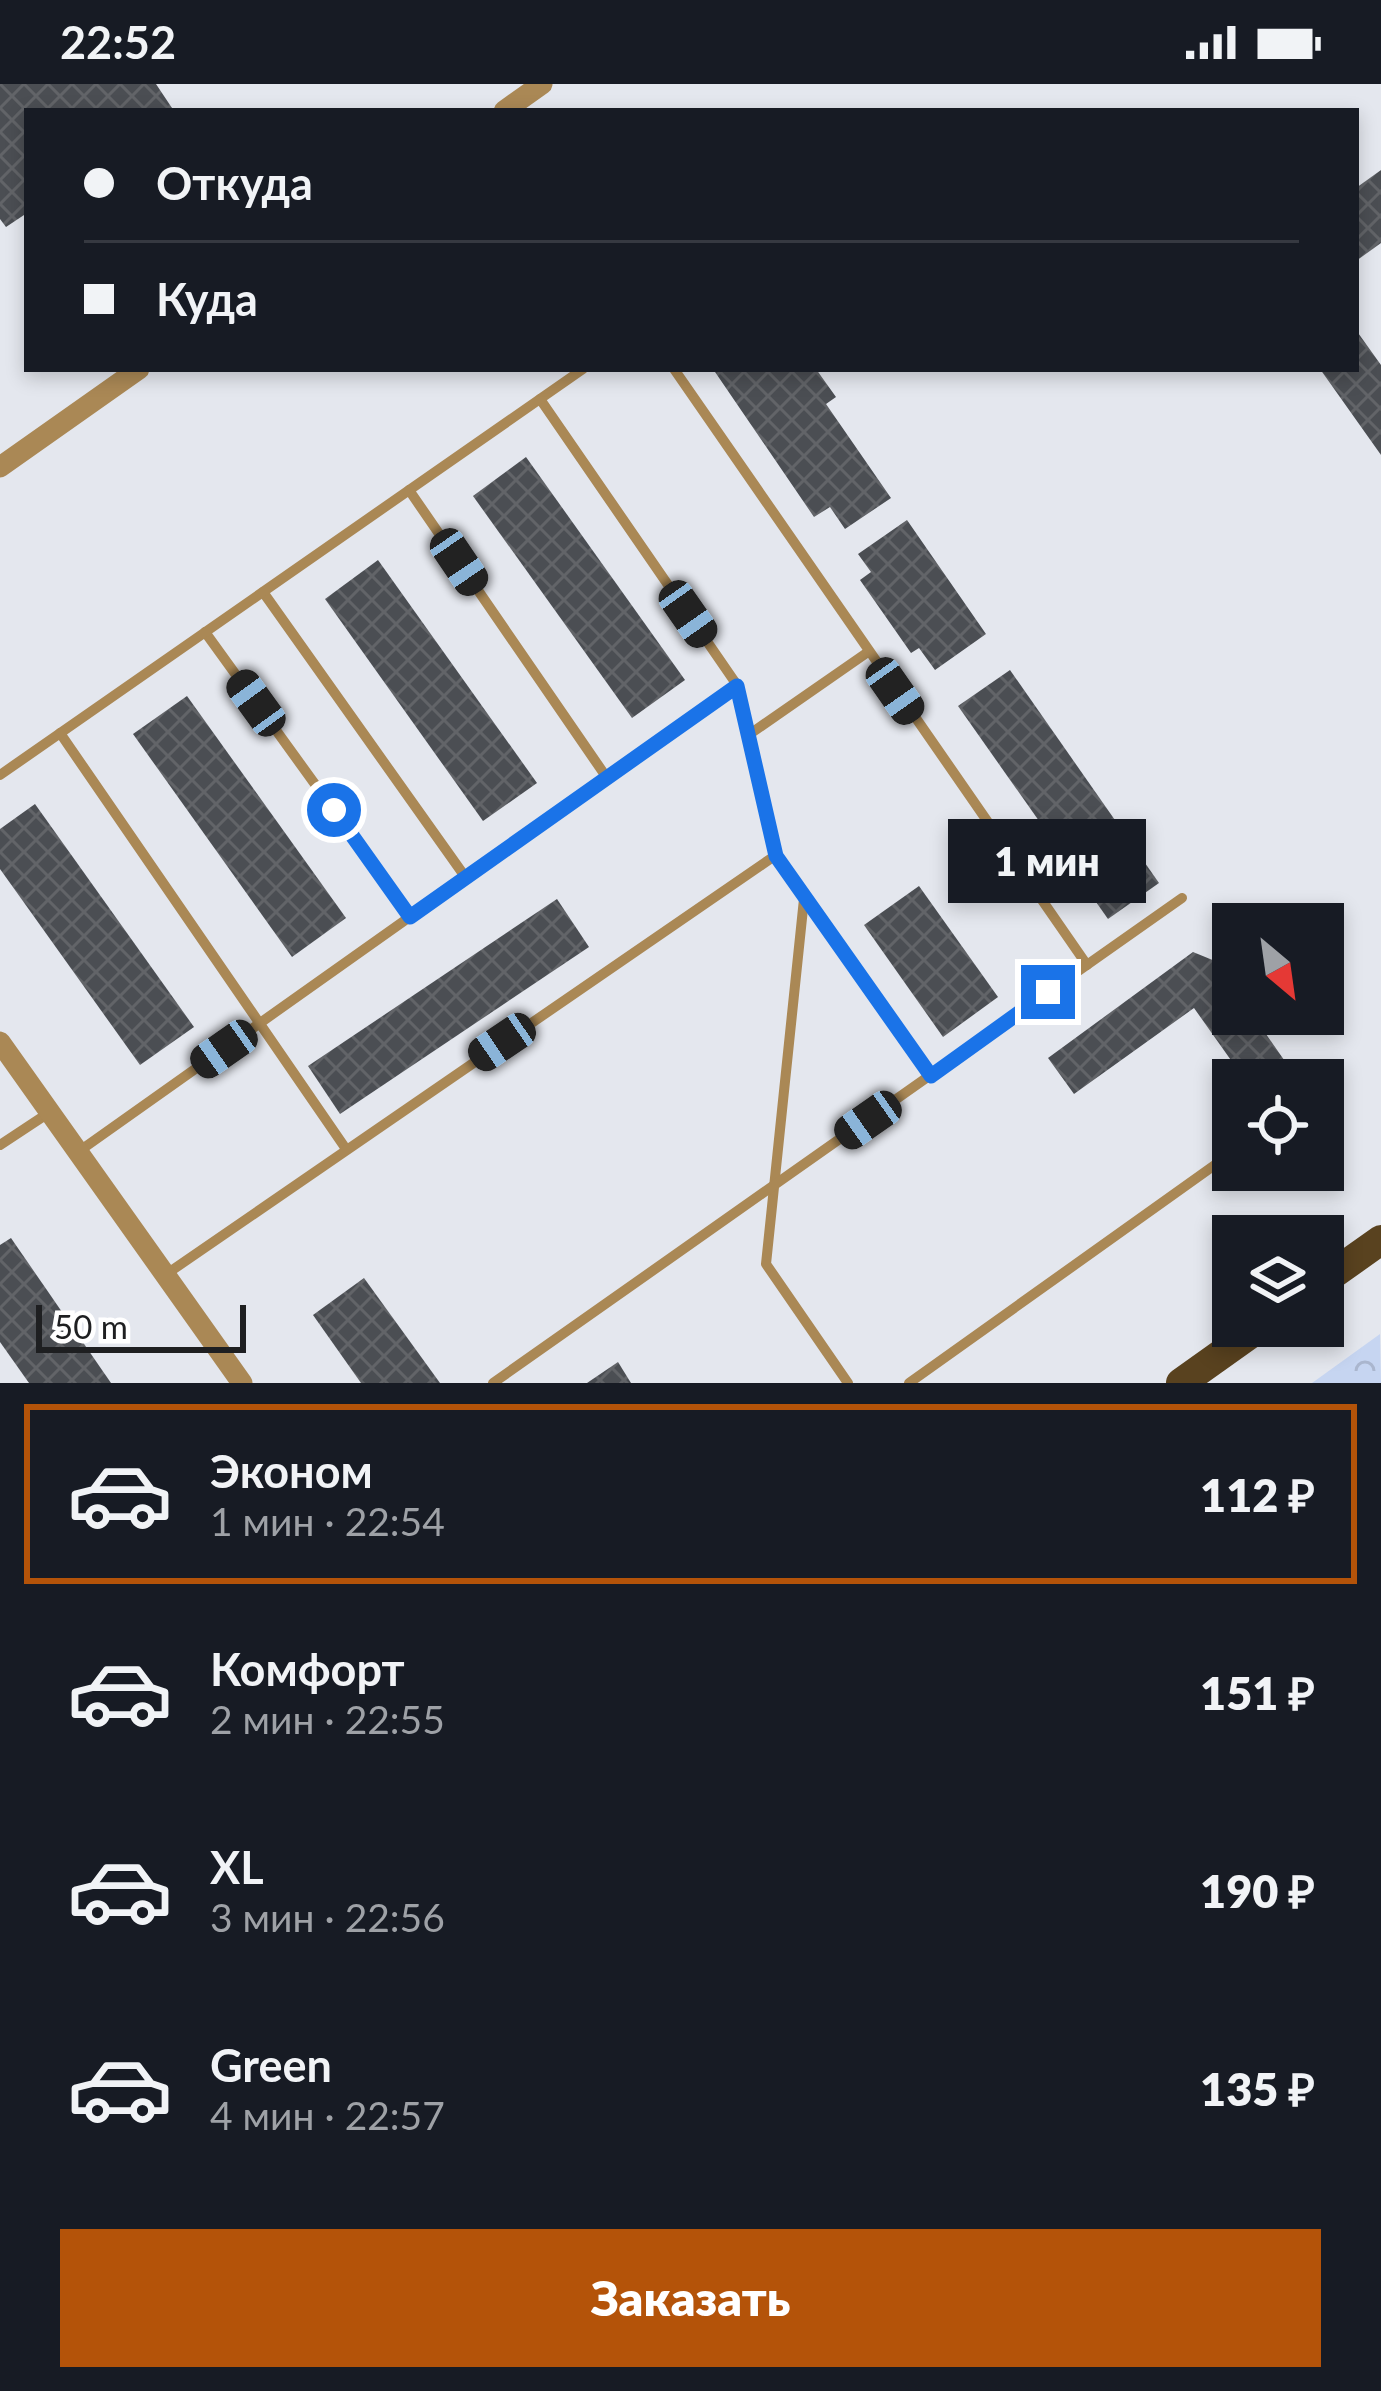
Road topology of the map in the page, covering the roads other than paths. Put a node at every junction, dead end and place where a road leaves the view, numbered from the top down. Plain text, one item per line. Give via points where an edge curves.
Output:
1 (542, 84) edge
2 (508, 108) edge
3 (135, 372) edge
4 (579, 372) edge
5 (676, 372) edge
6 (540, 399) junction
7 (0, 467) edge
8 (409, 490) junction
9 (263, 592) junction
10 (205, 632) junction
11 (868, 652) junction
12 (737, 686) junction
13 (60, 733) junction
14 (747, 736) junction
15 (0, 775) edge
16 (607, 778) junction
17 (776, 856) junction
18 (466, 878) junction
19 (1182, 898) dead end
20 (804, 899) junction
21 (410, 917) junction
22 (1087, 965) junction
23 (260, 1024) junction
24 (0, 1042) edge
25 (931, 1076) junction
26 (50, 1112) junction
27 (0, 1144) edge
28 (346, 1149) junction
29 (78, 1152) junction
30 (1212, 1167) edge
31 (774, 1186) junction
32 (1381, 1240) edge
33 (1344, 1267) edge
34 (166, 1275) junction
35 (1232, 1347) edge
36 (242, 1383) edge
37 (493, 1383) edge
38 (848, 1383) edge
39 (909, 1383) edge
40 (1181, 1383) edge

1 - 2 street
3 - 7 street
4 - 6 lane
5 - 11 lane
6 - 8 lane
6 - 12 lane
8 - 9 lane
8 - 16 lane
9 - 10 lane
9 - 18 lane
10 - 13 lane
10 - 21 lane
11 - 14 lane
11 - 22 lane
12 - 14 lane
12 - 16 lane
13 - 15 lane
13 - 23 lane
14 - 17 lane
16 - 18 lane
17 - 20 lane
17 - 28 lane
18 - 21 lane
19 - 22 lane
20 - 25 lane
20 - 31 lane
21 - 23 lane
22 - 25 lane
23 - 28 lane
23 - 29 lane
24 - 26 street
25 - 31 lane
26 - 27 lane
26 - 29 street
28 - 34 lane
29 - 34 street
30 - 39 lane
31 - 37 lane
31 - 38 lane via 766,1264
32 - 33 main road
34 - 36 street
35 - 40 main road

